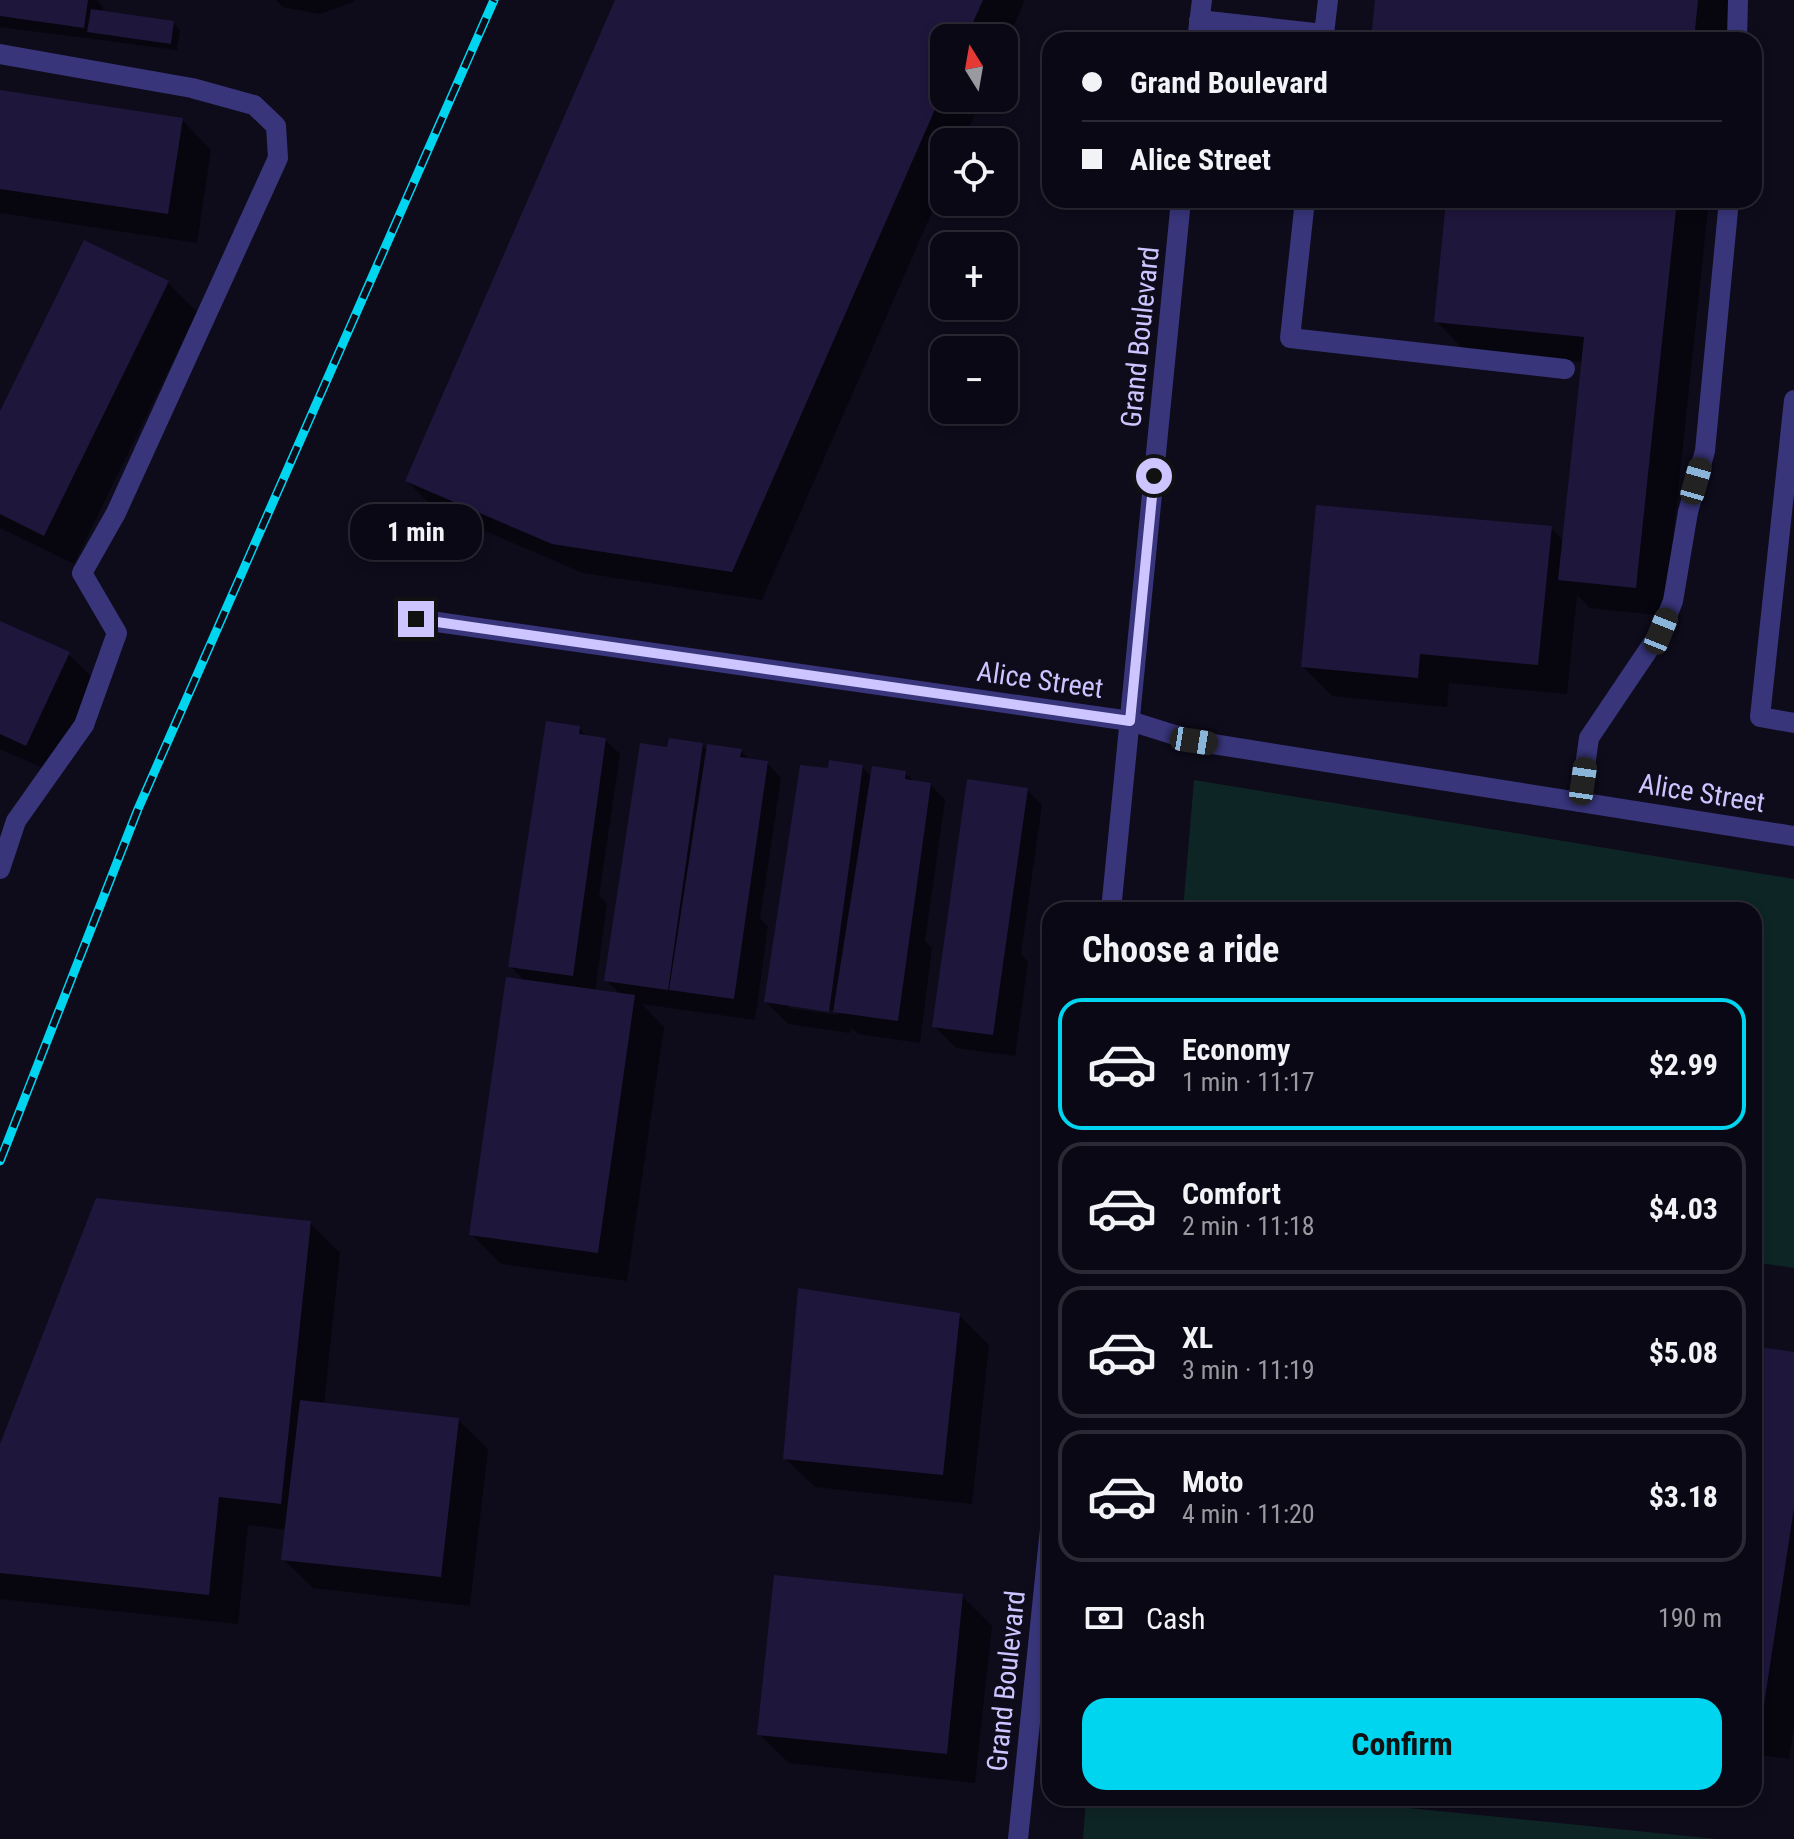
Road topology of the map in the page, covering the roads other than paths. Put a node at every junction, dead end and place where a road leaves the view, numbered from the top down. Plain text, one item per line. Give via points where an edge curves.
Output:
1 (1328, 0) edge
2 (1738, 0) edge
3 (1199, 20) edge
4 (1287, 32) edge
5 (1325, 32) edge
6 (1737, 32) edge
7 (0, 54) edge
8 (1180, 208) edge
9 (1304, 208) edge
10 (1728, 208) edge
11 (1565, 369) dead end
12 (1794, 400) edge
13 (416, 619) dead end
14 (1130, 721) junction
15 (1794, 723) edge
16 (1580, 802) junction
17 (1794, 836) edge
18 (0, 869) edge
19 (1112, 902) edge
20 (1042, 1606) edge
21 (1018, 1839) edge

1 - 5 street
2 - 6 street
3 - 4 street
7 - 18 street via 192,88 254,105 276,126 278,158 116,513 82,573 117,633 84,725 16,821
8 - 14 street, Grand Boulevard
9 - 11 street via 1290,338
10 - 16 street via 1705,451 1673,601 1661,631 1589,738
12 - 15 street via 1760,717
13 - 14 street, Alice Street
14 - 16 street, Alice Street via 1194,741
14 - 19 street, Grand Boulevard
16 - 17 street, Alice Street
20 - 21 street, Grand Boulevard

